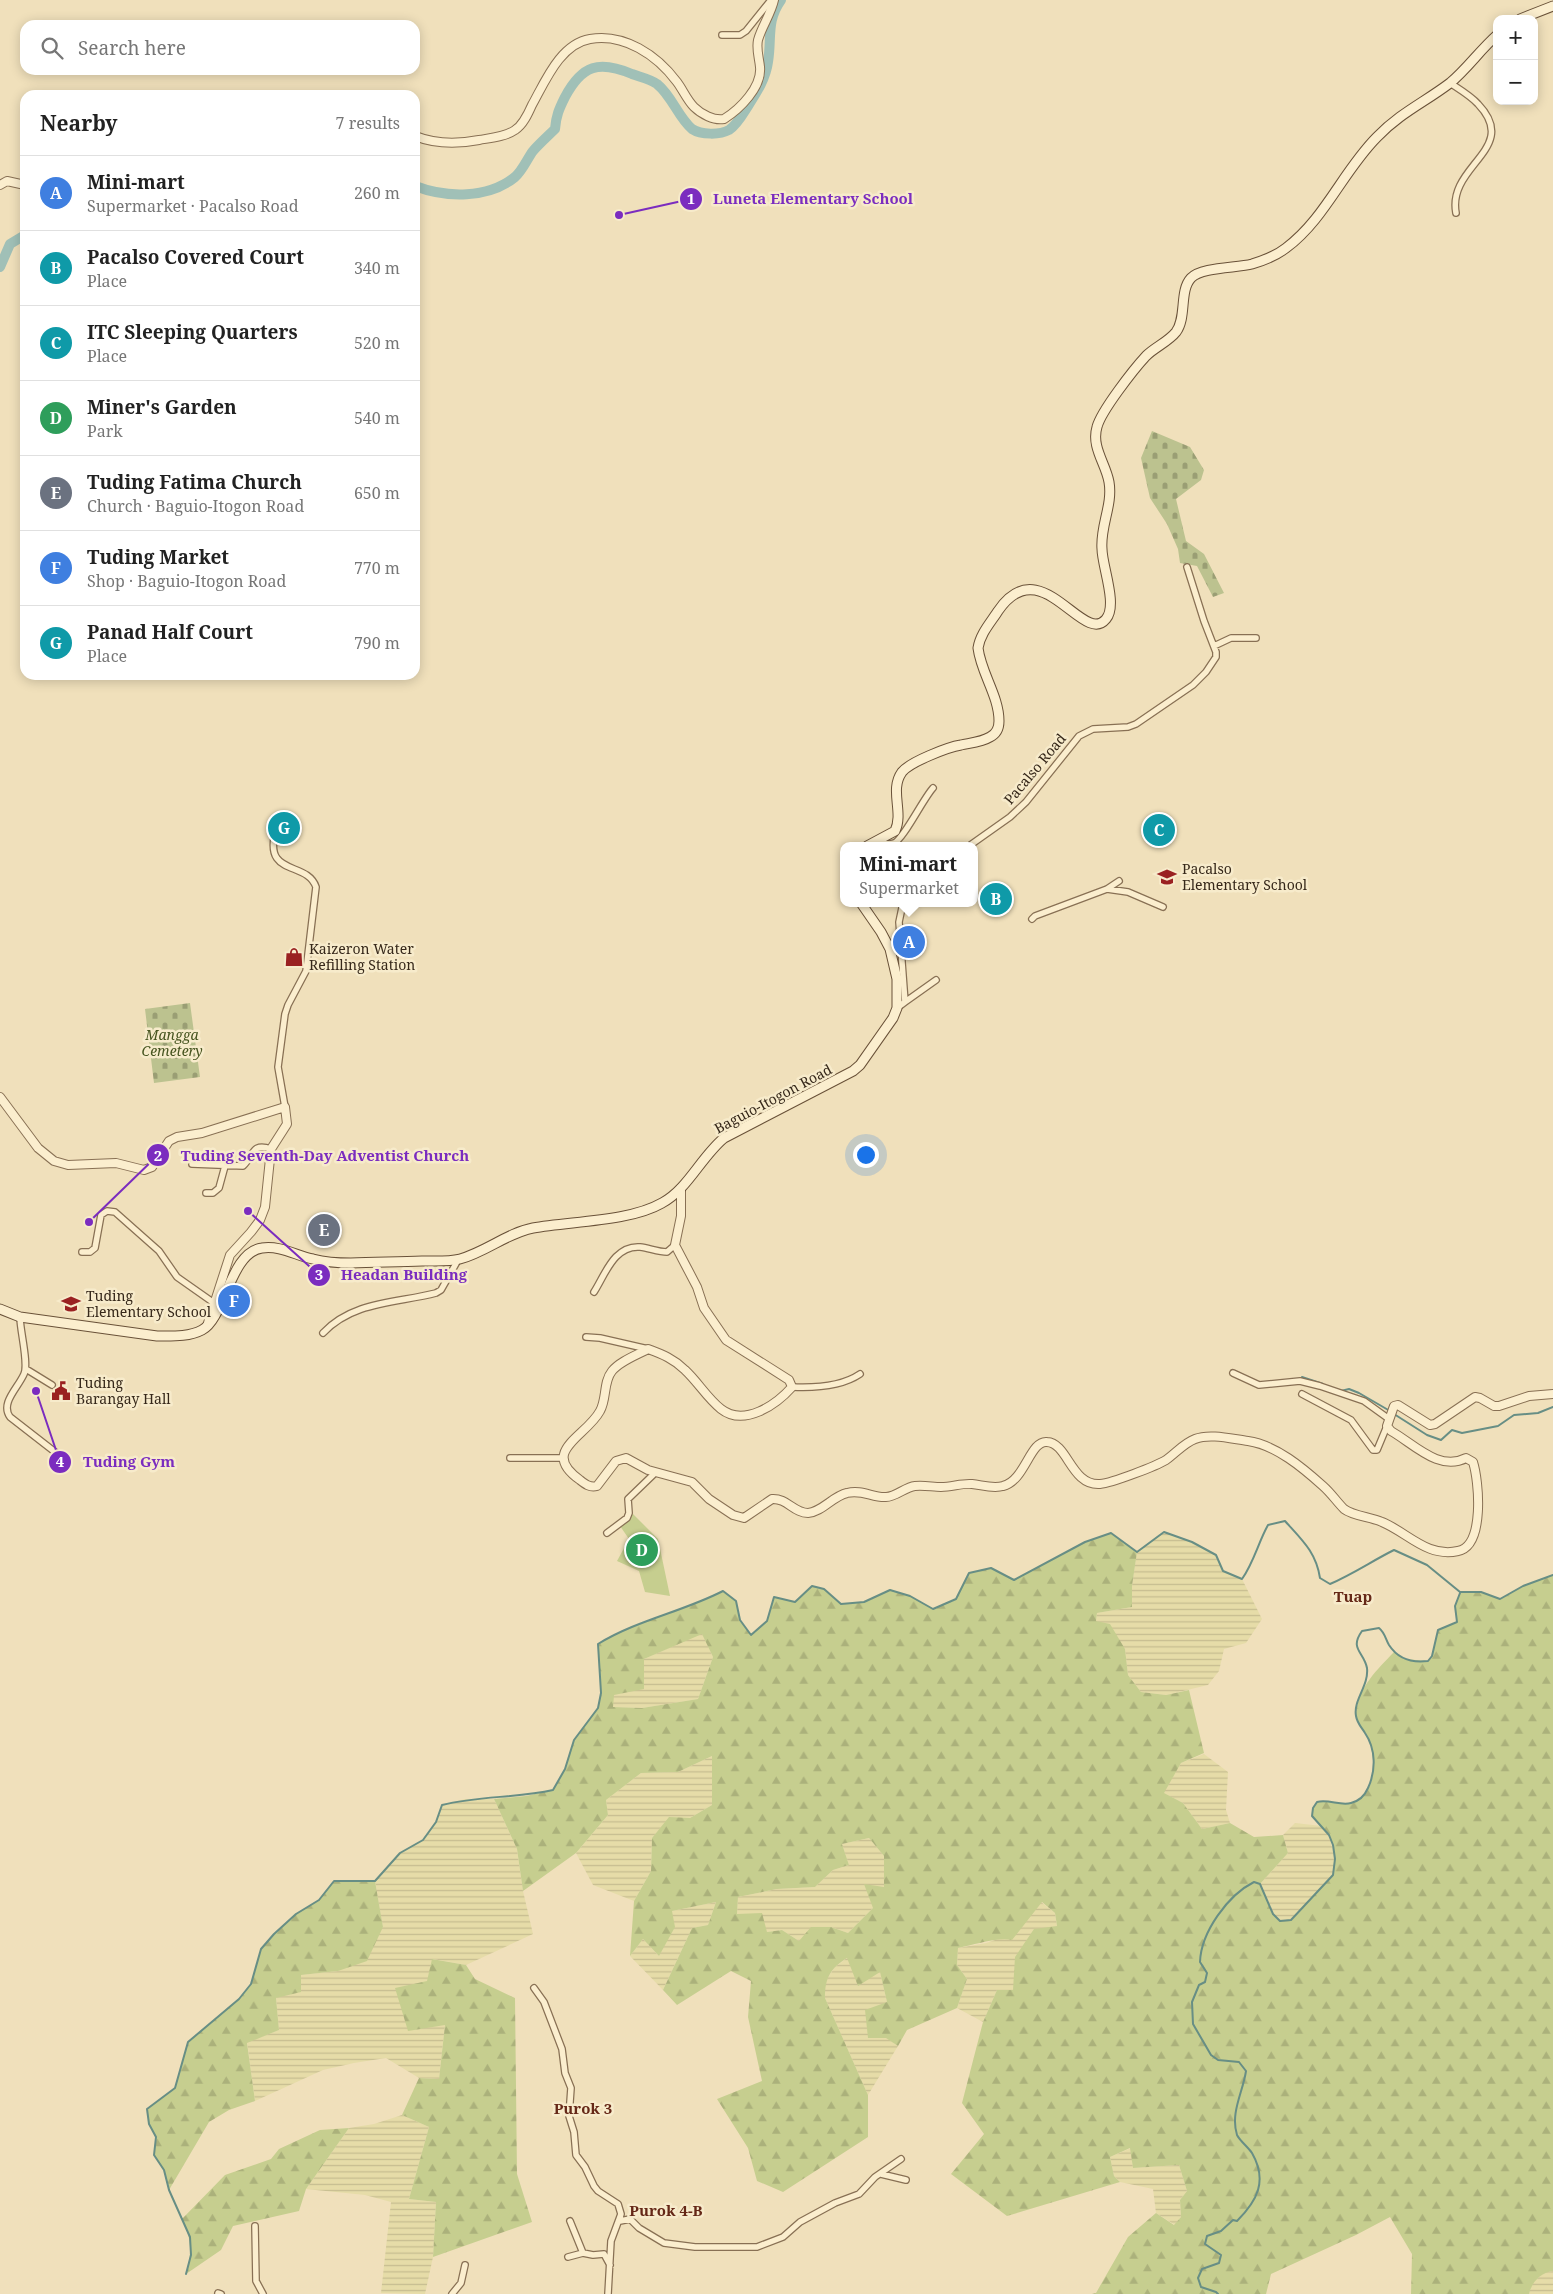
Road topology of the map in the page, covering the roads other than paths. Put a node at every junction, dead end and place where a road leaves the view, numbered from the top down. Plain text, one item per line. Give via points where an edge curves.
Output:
1 (772, 0) edge
2 (1553, 6) edge
3 (1530, 15) edge
4 (722, 34) dead end
5 (1493, 39) edge
6 (1450, 82) junction
7 (420, 137) edge
8 (20, 184) edge
9 (0, 185) edge
10 (1456, 213) dead end
11 (1187, 567) dead end
12 (1256, 638) dead end
13 (1214, 646) junction
14 (932, 788) dead end
15 (276, 829) dead end
16 (874, 842) edge
17 (895, 842) edge
18 (975, 842) edge
19 (1119, 882) dead end
20 (1107, 888) junction
21 (1163, 906) dead end
22 (865, 907) edge
23 (902, 907) edge
24 (1032, 919) dead end
25 (936, 980) dead end
26 (905, 1002) junction
27 (897, 1008) junction
28 (0, 1098) edge
29 (285, 1107) junction
30 (271, 1149) junction
31 (192, 1164) dead end
32 (225, 1166) junction
33 (681, 1188) junction
34 (206, 1193) dead end
35 (675, 1244) junction
36 (82, 1252) dead end
37 (458, 1260) junction
38 (594, 1292) dead end
39 (214, 1303) junction
40 (0, 1309) edge
41 (20, 1316) junction
42 (207, 1327) junction
43 (323, 1333) dead end
44 (586, 1337) dead end
45 (648, 1349) junction
46 (26, 1369) junction
47 (1233, 1373) dead end
48 (860, 1374) dead end
49 (52, 1385) dead end
50 (792, 1388) junction
51 (1302, 1394) dead end
52 (1553, 1394) edge
53 (1388, 1423) junction
54 (64, 1458) dead end
55 (510, 1458) dead end
56 (563, 1458) junction
57 (655, 1473) junction
58 (607, 1533) dead end
59 (534, 1988) dead end
60 (901, 2160) dead end
61 (882, 2174) junction
62 (906, 2180) dead end
63 (620, 2220) junction
64 (570, 2221) dead end
65 (255, 2226) dead end
66 (583, 2252) junction
67 (568, 2257) dead end
68 (465, 2265) dead end
69 (611, 2269) junction
70 (263, 2294) edge
71 (452, 2294) edge
72 (608, 2294) edge

1 - 4 street via 746,31
1 - 7 street via 758,38 760,75 757,85 724,119 713,119 693,106 676,80 652,56 628,42 609,37 583,41 569,49 514,131 468,142 438,142
2 - 3 main road
5 - 6 main road
6 - 10 street via 1478,103 1489,119 1492,136 1487,150 1470,169 1456,193
6 - 16 main road via 1401,114 1376,137 1351,167 1319,216 1283,251 1253,264 1201,272 1190,280 1179,327 1146,356 1097,427 1098,452 1109,481 1110,498 1102,549 1109,615 1104,622 1092,624 1049,593 1037,589 1018,591 1005,601 980,639 978,648 998,711 997,732 991,737 958,745 918,761 904,770 897,785 898,825 889,836
8 - 9 street via 7,181
11 - 13 street
12 - 13 street via 1231,638
13 - 18 street, Pacalso Road via 1216,657 1213,664 1193,685 1136,724 1093,729 1080,736 1026,802
14 - 17 street via 905,834
15 - 29 street via 274,847 278,860 284,866 311,877 316,887 306,971 285,1014 278,1067
19 - 20 street
20 - 21 street via 1137,895
20 - 24 street
22 - 27 main road, Baguio-Itogon Road via 890,949 897,979
23 - 26 street via 899,922
25 - 26 street
26 - 27 street
27 - 33 main road, Baguio-Itogon Road via 882,1035 854,1071 724,1138
28 - 29 street via 38,1148 54,1161 68,1165 116,1163 144,1170 152,1167 169,1141 177,1137 202,1133
29 - 30 street via 287,1124
30 - 32 street via 255,1149 243,1166
30 - 39 street via 265,1207 256,1226 230,1255
31 - 32 street
32 - 34 street via 219,1188 213,1193
33 - 35 street via 681,1216
33 - 37 main road, Baguio-Itogon Road via 646,1210 532,1228
35 - 38 street via 667,1252 640,1247 625,1250 614,1258
35 - 50 street via 704,1308 726,1340 789,1380
36 - 39 street via 96,1248 101,1214 115,1212 159,1251 178,1277
37 - 42 main road, Baguio-Itogon Road via 340,1263 313,1260 272,1247 261,1248 245,1257
37 - 43 street via 436,1293 392,1301 340,1317
39 - 42 street
40 - 41 main road
41 - 42 main road via 157,1336 193,1334
41 - 46 street
44 - 45 street
45 - 50 street via 678,1364 720,1409 732,1415 758,1413
45 - 56 street via 610,1373 600,1410 566,1447
46 - 49 street
46 - 54 street via 5,1402 4,1410
47 - 53 street via 1259,1385 1300,1382 1320,1386 1364,1401
48 - 50 street via 822,1387
51 - 53 street via 1351,1420 1373,1450 1377,1450
52 - 53 street via 1529,1396 1499,1406 1475,1397 1430,1425 1394,1406
53 - 57 street via 1391,1431 1430,1456 1446,1462 1466,1458 1474,1462 1478,1519 1474,1535 1460,1551 1428,1548 1384,1522 1347,1511 1308,1473 1267,1447 1248,1441 1194,1439 1164,1461 1102,1484 1086,1481 1078,1475 1054,1443 1046,1441 1035,1448 1016,1479 1000,1487 970,1484 939,1488 911,1486 886,1498 848,1492 809,1513 801,1512 783,1500 772,1499 744,1518 733,1515 692,1482
55 - 56 street
56 - 57 street via 573,1475 593,1487 601,1482 616,1461 626,1458
57 - 58 street via 628,1499 627,1518
59 - 63 street via 547,2007 562,2049 571,2088 568,2116 574,2132 576,2155 598,2191 618,2204
60 - 61 street
61 - 62 street
61 - 63 street via 859,2194 800,2222 783,2237 757,2247 695,2247 664,2242 630,2219
63 - 69 street via 611,2241
64 - 66 street
65 - 70 street via 256,2281
66 - 67 street
66 - 69 street via 604,2254
68 - 71 street via 461,2283
69 - 72 street

